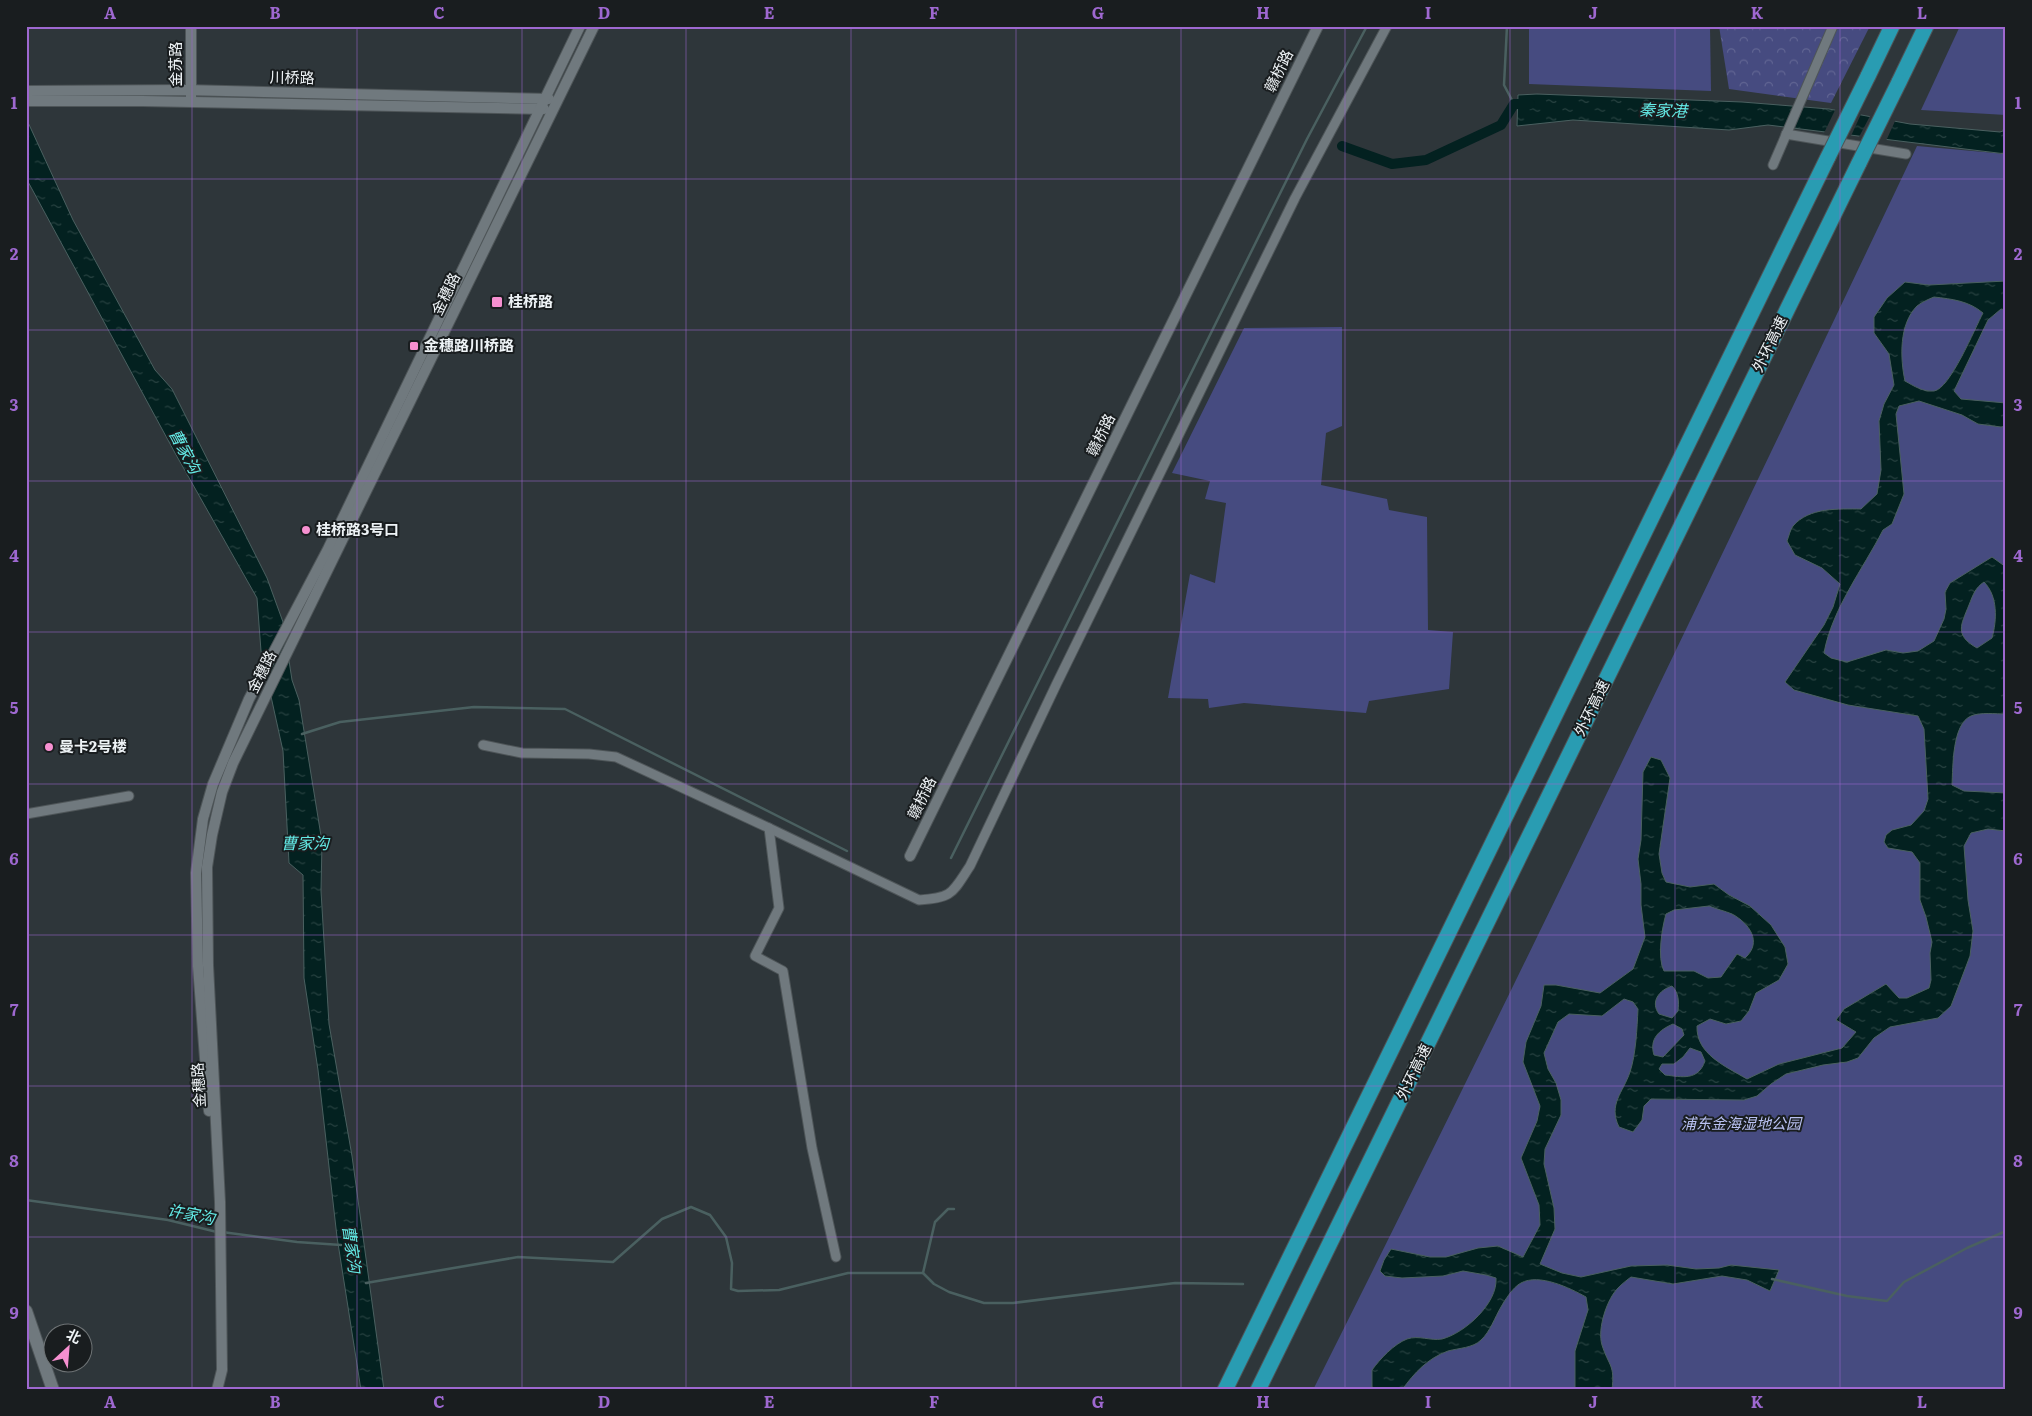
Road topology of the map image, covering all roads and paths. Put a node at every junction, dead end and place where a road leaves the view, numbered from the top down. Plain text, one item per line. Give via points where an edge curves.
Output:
1 (191, 26) edge
2 (580, 26) edge
3 (594, 26) edge
4 (1318, 26) edge
5 (1387, 26) edge
6 (1833, 26) edge
7 (1892, 26) edge
8 (1926, 26) edge
9 (26, 91) edge
10 (191, 91) junction
11 (142, 96) junction
12 (545, 99) junction
13 (26, 101) edge
14 (191, 102) junction
15 (555, 105) junction
16 (540, 109) junction
17 (1786, 132) junction
18 (1906, 154) dead end
19 (1772, 165) dead end
20 (309, 596) junction
21 (483, 745) dead end
22 (129, 796) dead end
23 (26, 814) edge
24 (769, 828) junction
25 (910, 856) dead end
26 (217, 1202) junction
27 (217, 1243) junction
28 (836, 1257) dead end
29 (26, 1311) edge
30 (53, 1390) edge
31 (210, 1390) edge
32 (217, 1390) edge
33 (1225, 1390) edge
34 (1258, 1390) edge

1 - 10 street, 金苏路
2 - 12 street, 金穗路
3 - 15 street, 金穗路
4 - 25 street, 赣桥路
5 - 24 street via 1295,198 970,866 954,889 942,898 919,900
6 - 17 street
7 - 33 highway, 外环高速, bridge
8 - 34 highway, 外环高速, bridge
9 - 11 street, 川桥路
10 - 11 street, 川桥路
10 - 12 street, 川桥路
10 - 14 street, 金苏路
11 - 13 street, 川桥路
11 - 14 street, 川桥路
12 - 15 street, 川桥路
12 - 16 street, 金穗路
14 - 16 street, 川桥路
15 - 16 street, 川桥路
15 - 20 street, 金穗路
16 - 20 street, 金穗路 via 328,548
17 - 18 street
17 - 19 street
20 - 26 street, 金穗路 via 298,633 233,763 222,792 207,867
20 - 26 street, 金穗路 via 289,622 249,699 213,784 203,819 196,873 198,966
21 - 24 street via 522,753 616,757
22 - 23 street
24 - 28 street via 779,908 755,956 783,971 812,1148
26 - 27 street, 金穗路
27 - 31 street, 金穗路 via 216,1370
27 - 32 street, 金穗路 via 222,1370
29 - 30 main road

